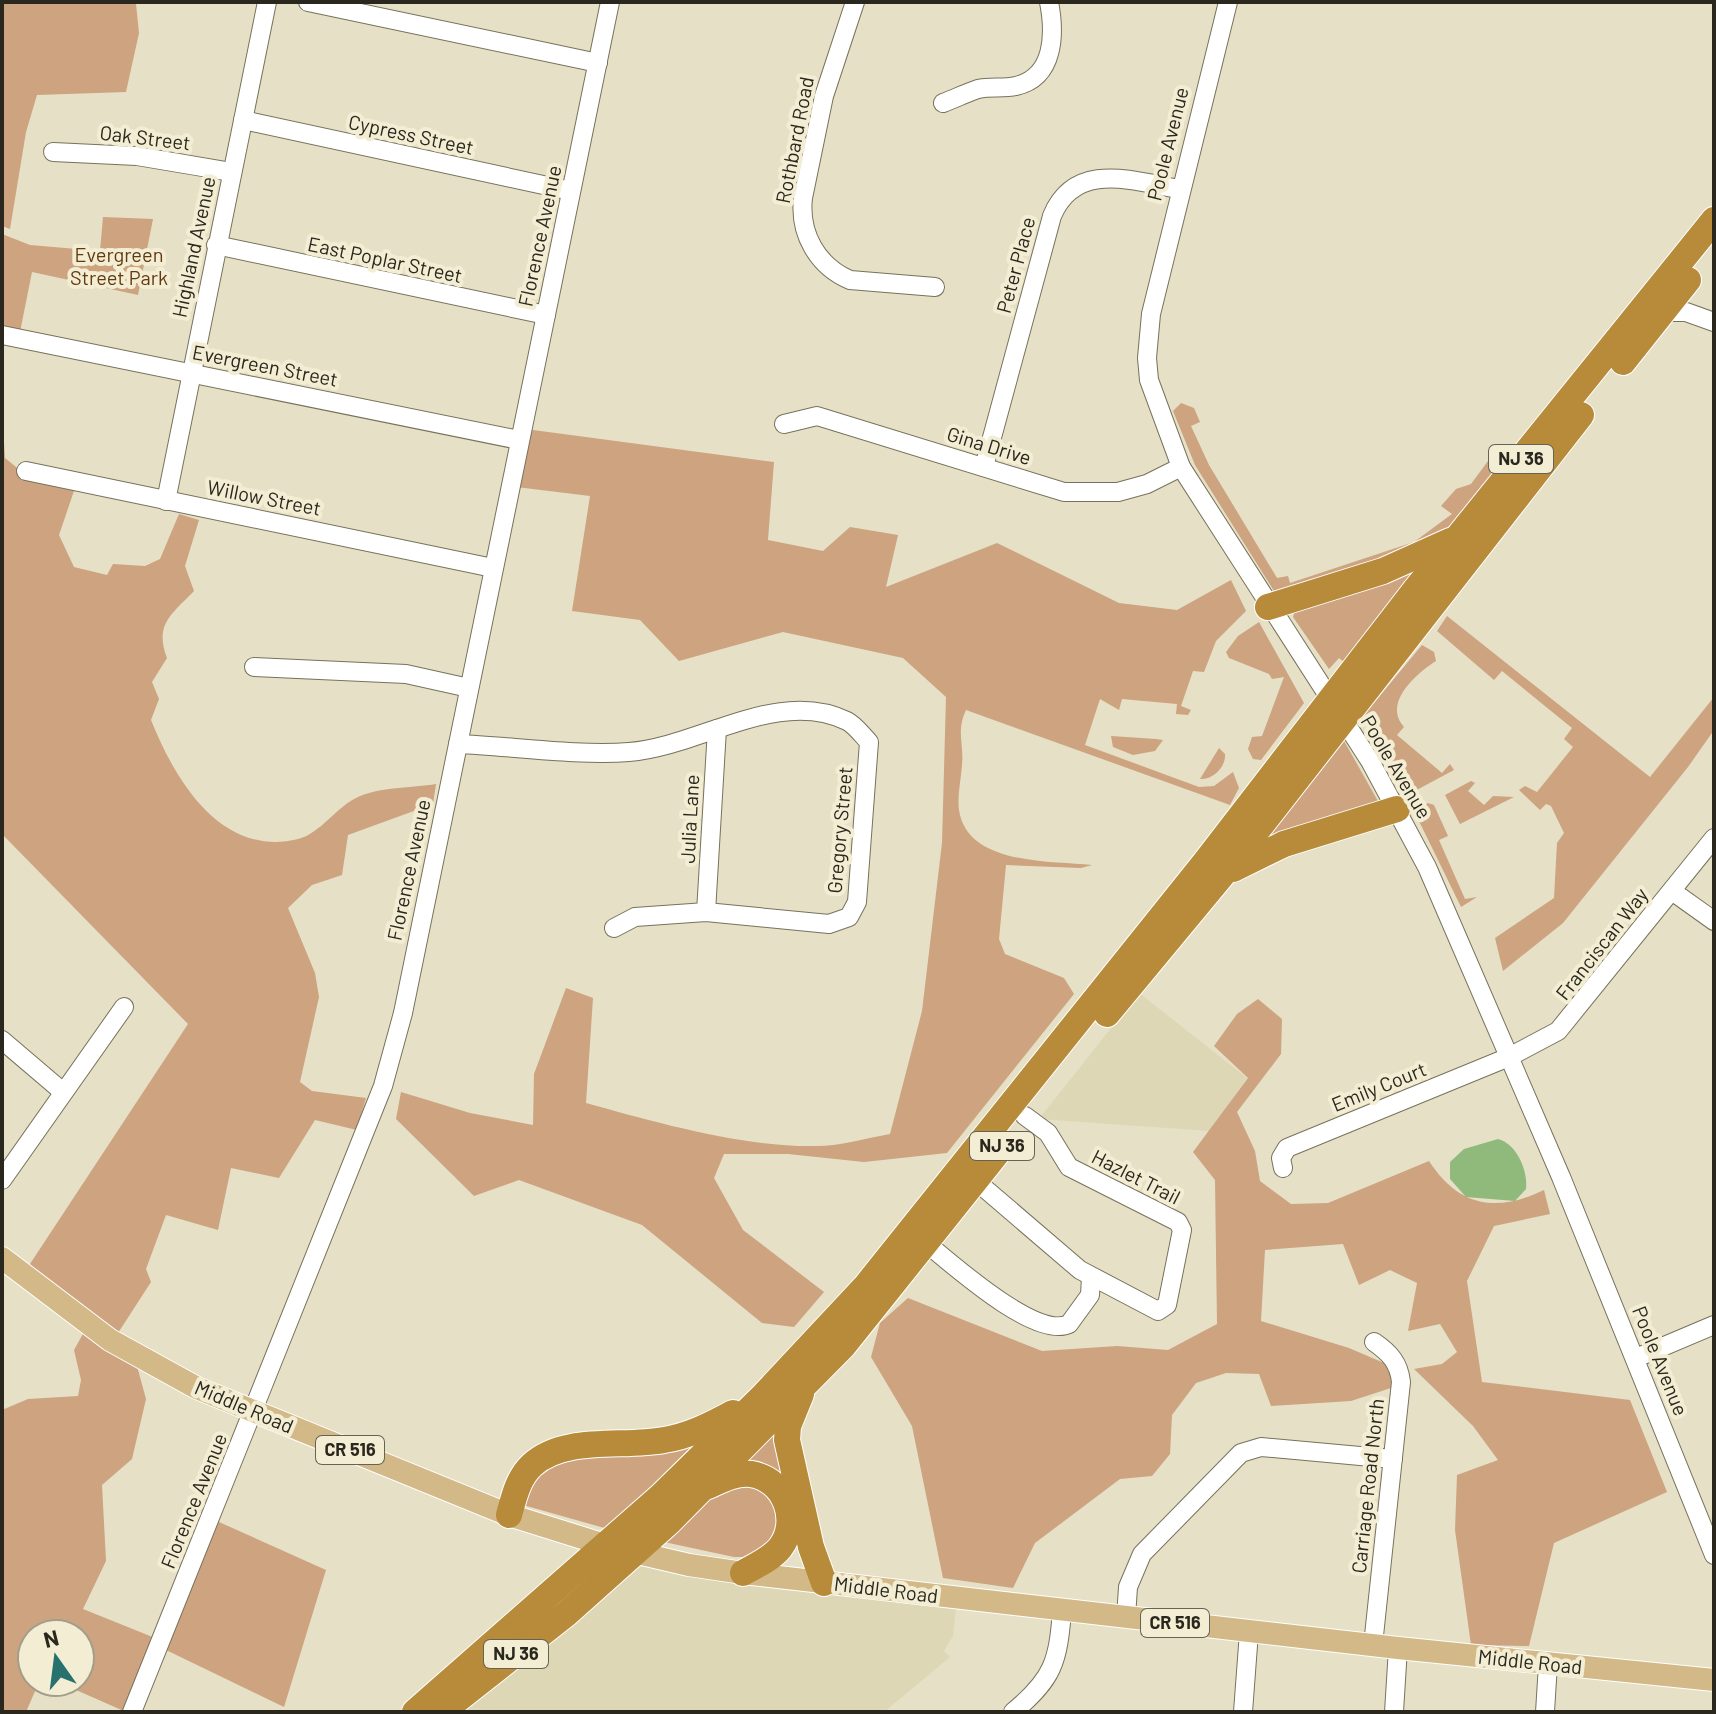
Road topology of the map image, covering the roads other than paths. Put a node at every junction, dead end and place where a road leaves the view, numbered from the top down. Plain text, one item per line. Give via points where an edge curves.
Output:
1 (267, 2) edge
2 (308, 2) edge
3 (610, 2) edge
4 (855, 2) edge
5 (1049, 2) edge
6 (1228, 2) edge
7 (598, 63) junction
8 (943, 103) dead end
9 (243, 120) junction
10 (53, 152) dead end
11 (232, 172) junction
12 (1179, 189) junction
13 (571, 191) junction
14 (1714, 220) edge
15 (216, 245) junction
16 (1714, 247) edge
17 (1692, 275) junction
18 (935, 287) dead end
19 (1665, 312) junction
20 (546, 315) junction
21 (1709, 319) edge
22 (2, 335) edge
23 (190, 373) junction
24 (784, 424) dead end
25 (519, 440) junction
26 (984, 467) junction
27 (1181, 467) junction
28 (26, 471) dead end
29 (166, 501) junction
30 (1460, 535) junction
31 (493, 568) junction
32 (1268, 607) junction
33 (254, 667) dead end
34 (469, 688) junction
35 (1329, 700) junction
36 (1344, 722) junction
37 (717, 729) junction
38 (458, 744) junction
39 (1397, 809) junction
40 (1714, 838) edge
41 (1223, 874) junction
42 (1672, 891) junction
43 (706, 912) junction
44 (1714, 921) edge
45 (614, 928) dead end
46 (124, 1007) dead end
47 (2, 1040) edge
48 (1509, 1057) junction
49 (63, 1092) junction
50 (1025, 1116) junction
51 (1283, 1168) dead end
52 (2, 1180) edge
53 (976, 1181) junction
54 (925, 1242) junction
55 (2, 1258) edge
56 (1091, 1277) junction
57 (1714, 1325) edge
58 (1374, 1342) dead end
59 (1636, 1358) junction
60 (806, 1383) junction
61 (764, 1395) junction
62 (254, 1411) junction
63 (1393, 1459) junction
64 (701, 1488) junction
65 (509, 1515) junction
66 (608, 1546) junction
67 (639, 1552) junction
68 (1714, 1555) edge
69 (743, 1573) junction
70 (824, 1583) junction
71 (1062, 1611) junction
72 (1126, 1617) junction
73 (1249, 1632) junction
74 (1373, 1645) junction
75 (1398, 1648) junction
76 (1548, 1664) junction
77 (1712, 1679) edge
78 (132, 1712) edge
79 (415, 1712) edge
80 (442, 1712) edge
81 (1013, 1712) edge
82 (1243, 1712) edge
83 (1394, 1712) edge
84 (1545, 1712) edge

1 - 9 street, Highland Avenue
2 - 7 street
3 - 7 street, Florence Avenue
4 - 18 street, Rothbard Road via 824,96 803,198 812,250 850,280
5 - 8 street via 1051,49 1032,78 1014,86 981,88
6 - 12 street, Poole Avenue
7 - 13 street, Florence Avenue
9 - 11 street, Highland Avenue
9 - 13 street, Cypress Street
10 - 11 street, Oak Street via 137,156
11 - 15 street, Highland Avenue
12 - 26 street, Peter Place via 1095,177 1063,196 1052,216
12 - 27 street, Poole Avenue via 1151,314 1147,358 1155,404
13 - 20 street, Florence Avenue
14 - 30 highway, NJ 36
15 - 20 street, East Poplar Street
15 - 23 street, Highland Avenue
16 - 17 highway, NJ 36
17 - 19 highway, NJ 36
17 - 21 street via 1696,301
19 - 21 street
19 - 36 highway, NJ 36
20 - 25 street, Florence Avenue
22 - 23 street, Evergreen Street
23 - 25 street, Evergreen Street
23 - 29 street, Highland Avenue
24 - 26 street, Gina Drive via 817,416
25 - 31 street, Florence Avenue
26 - 27 street, Gina Drive via 1064,492 1092,495 1147,484
27 - 32 street, Poole Avenue
28 - 29 street, Willow Street
29 - 31 street, Willow Street
30 - 32 highway via 1383,571
30 - 35 highway, NJ 36
31 - 34 street, Florence Avenue
32 - 35 street, Poole Avenue
33 - 34 street via 406,674
34 - 38 street, Florence Avenue
35 - 36 street, Poole Avenue
35 - 61 highway, NJ 36 via 943,1193
36 - 39 street, Poole Avenue
36 - 41 highway, NJ 36
37 - 38 street, Gregory Street via 681,743 628,752
37 - 43 street, Julia Lane
37 - 43 street, Gregory Street via 756,715 820,712 850,722 869,742 857,902 849,917 829,924
38 - 62 street, Florence Avenue via 383,1086
39 - 41 highway via 1275,847
39 - 48 street, Poole Avenue
40 - 42 street, Franciscan Way
41 - 50 highway, NJ 36
42 - 44 street
42 - 48 street, Franciscan Way via 1571,1018 1542,1041
43 - 45 street, Gregory Street via 635,917
46 - 49 street
47 - 49 street
48 - 51 street, Emily Court via 1287,1148
48 - 59 street, Poole Avenue
49 - 52 street
50 - 53 highway, NJ 36
50 - 56 street, Hazlet Trail via 1048,1133 1069,1167 1182,1227 1167,1305 1158,1311
53 - 54 highway, NJ 36
53 - 56 street, Hazlet Trail via 1046,1245
54 - 56 street via 1044,1326 1069,1324 1090,1295
54 - 60 highway, NJ 36 via 844,1345
55 - 62 main road, Middle Road / CR 516 via 102,1333 169,1375
57 - 59 street
58 - 63 street, Carriage Road North via 1389,1352 1400,1371
59 - 68 street, Poole Avenue
60 - 64 highway, NJ 36
60 - 70 highway via 787,1440
61 - 65 highway via 705,1428 664,1441 547,1455 523,1476
61 - 66 highway, NJ 36
62 - 65 main road, Middle Road / CR 516
62 - 78 street, Florence Avenue
63 - 72 street via 1261,1447 1241,1453 1142,1554 1128,1587
63 - 74 street, Carriage Road North
64 - 67 highway, NJ 36
64 - 69 highway via 737,1474 753,1474 775,1486 787,1505 790,1526 781,1547
65 - 66 main road, Middle Road / CR 516
66 - 67 main road, Middle Road / CR 516
66 - 79 highway, NJ 36
67 - 69 main road, Middle Road / CR 516
67 - 80 highway, NJ 36
69 - 70 main road, Middle Road / CR 516
70 - 71 main road, Middle Road / CR 516
71 - 72 main road, Middle Road / CR 516
71 - 81 street via 1051,1673
72 - 73 main road, Middle Road / CR 516
73 - 74 main road, Middle Road / CR 516
73 - 82 street
74 - 75 main road, Middle Road / CR 516
75 - 76 main road, Middle Road / CR 516
75 - 83 street
76 - 77 main road, Middle Road / CR 516
76 - 84 street

